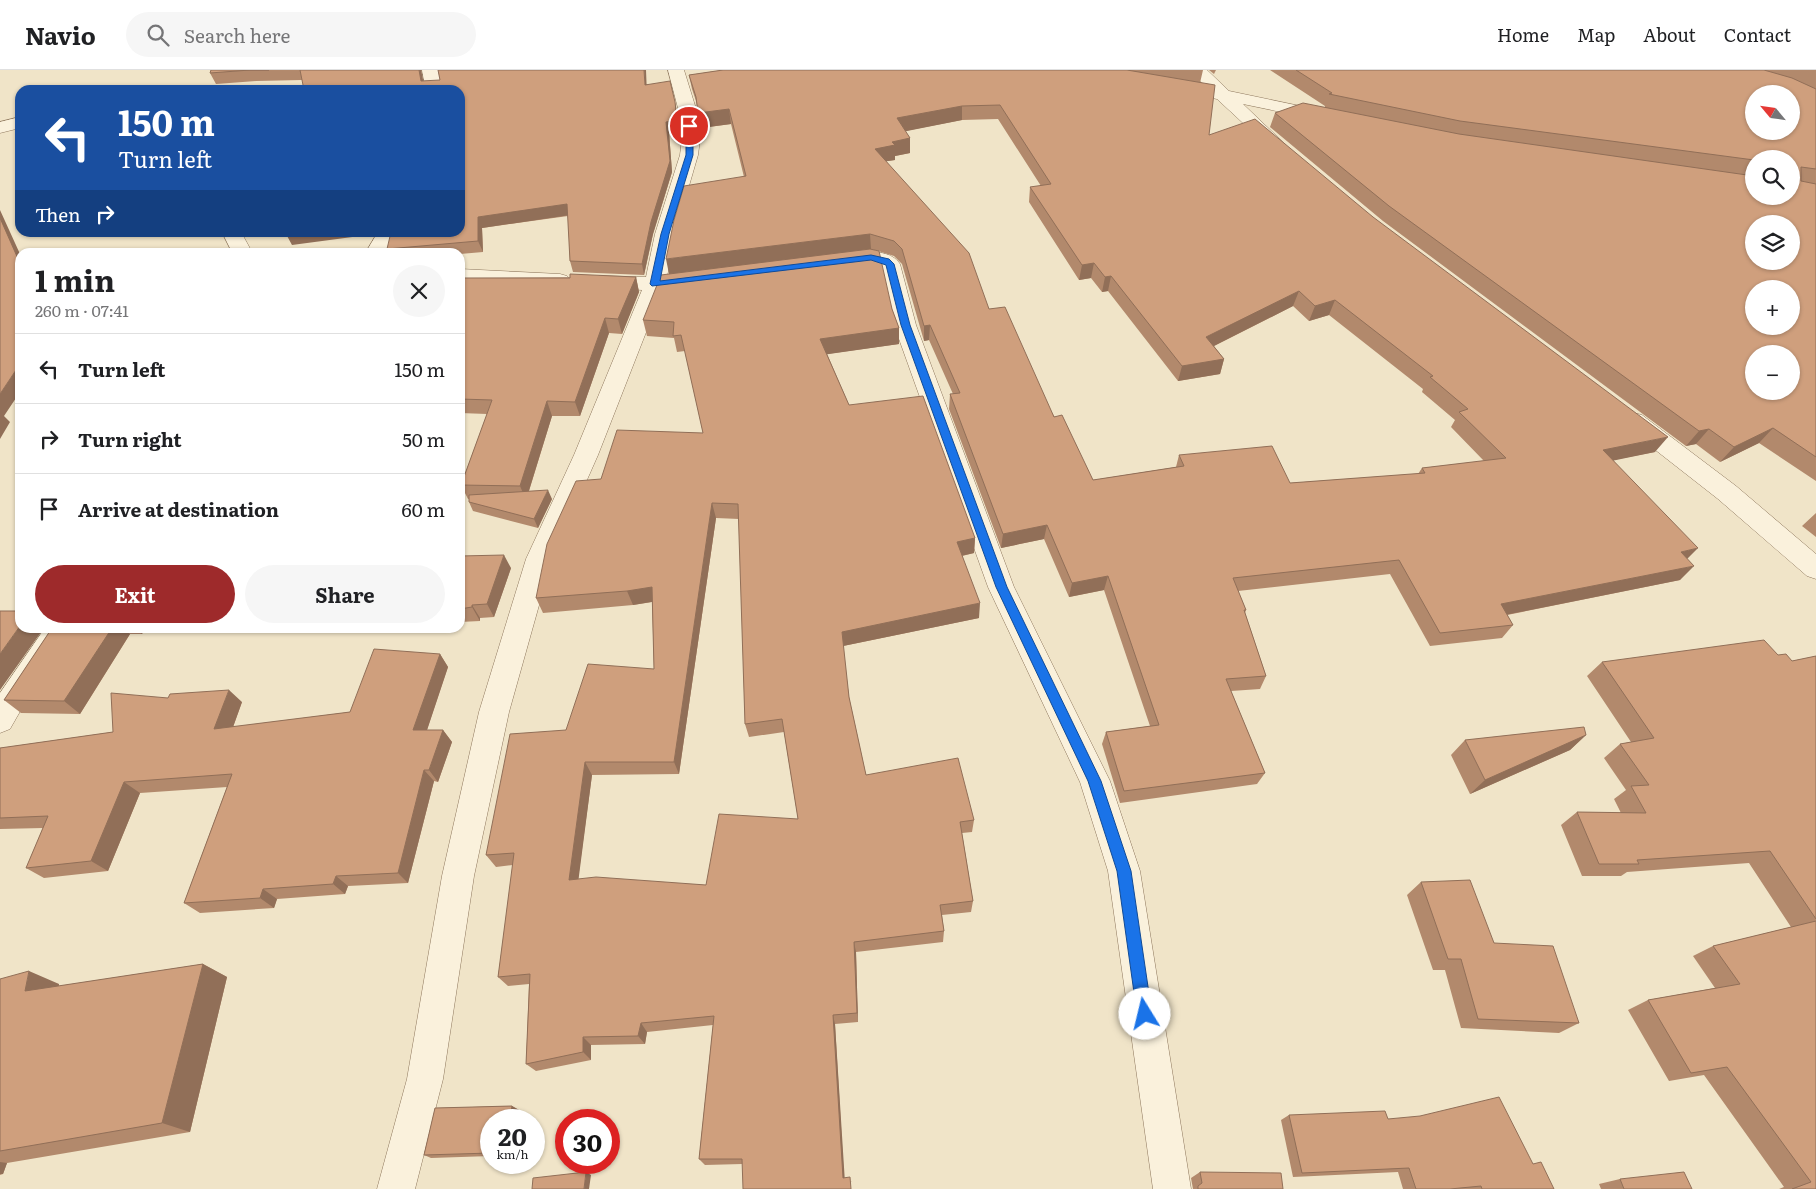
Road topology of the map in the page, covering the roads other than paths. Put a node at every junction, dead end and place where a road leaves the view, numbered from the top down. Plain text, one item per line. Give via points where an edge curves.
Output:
1 (430, 70) edge
2 (676, 70) edge
3 (1198, 70) edge
4 (1162, 84) edge
5 (433, 85) edge
6 (1222, 94) junction
7 (1341, 120) edge
8 (15, 124) edge
9 (0, 128) edge
10 (1292, 158) edge
11 (234, 237) edge
12 (385, 237) edge
13 (240, 248) edge
14 (378, 248) edge
15 (821, 264) edge
16 (465, 274) edge
17 (714, 277) edge
18 (655, 284) junction
19 (1616, 408) edge
20 (1816, 569) edge
21 (56, 633) edge
22 (0, 720) edge
23 (396, 1189) edge
24 (1172, 1189) edge

1 - 5 street
2 - 18 street via 688,112 691,139
3 - 6 street
4 - 6 street
6 - 7 street
6 - 10 street
8 - 9 street
11 - 13 street
12 - 14 street
15 - 24 street via 871,257 890,264 905,325 1001,587 1094,781 1124,871
16 - 18 street
17 - 18 street
18 - 23 street via 586,455 539,559 500,693 458,876 426,1079
19 - 20 street via 1717,484
21 - 22 street

